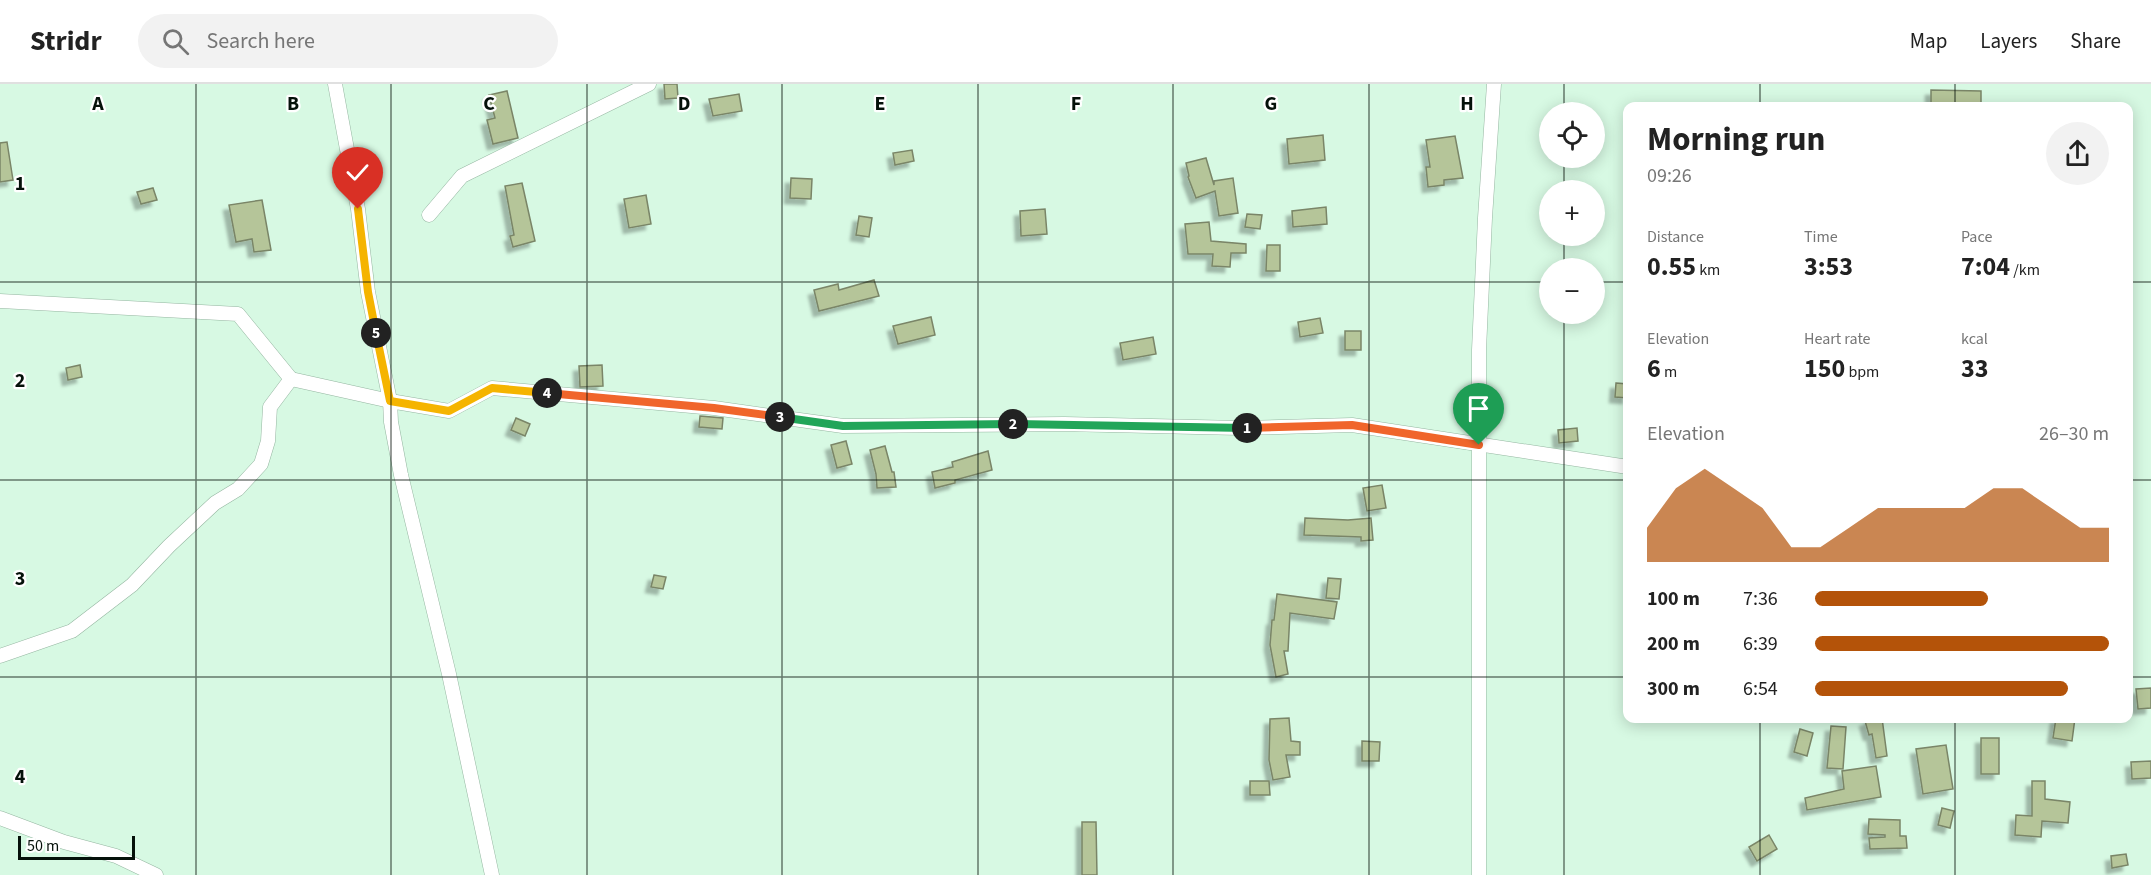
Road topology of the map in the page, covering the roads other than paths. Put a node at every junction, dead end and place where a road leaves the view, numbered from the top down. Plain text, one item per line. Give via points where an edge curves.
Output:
1 (335, 84) edge
2 (649, 84) edge
3 (1494, 84) edge
4 (429, 215) dead end
5 (0, 301) edge
6 (291, 379) junction
7 (390, 401) junction
8 (1479, 445) junction
9 (1623, 466) edge
10 (0, 656) edge
11 (0, 818) edge
12 (156, 875) edge
13 (492, 875) edge
14 (1479, 875) edge

1 - 7 street via 358,209 368,292
2 - 4 street via 462,176
3 - 8 street via 1479,339
5 - 6 street via 238,314
6 - 7 street
6 - 10 street via 270,407 268,441 261,464 238,489 215,503 132,585 72,631
7 - 8 street via 449,411 492,388 714,408 843,426 1352,425
7 - 13 street via 401,475
8 - 9 street
8 - 14 street
11 - 12 street via 116,856

